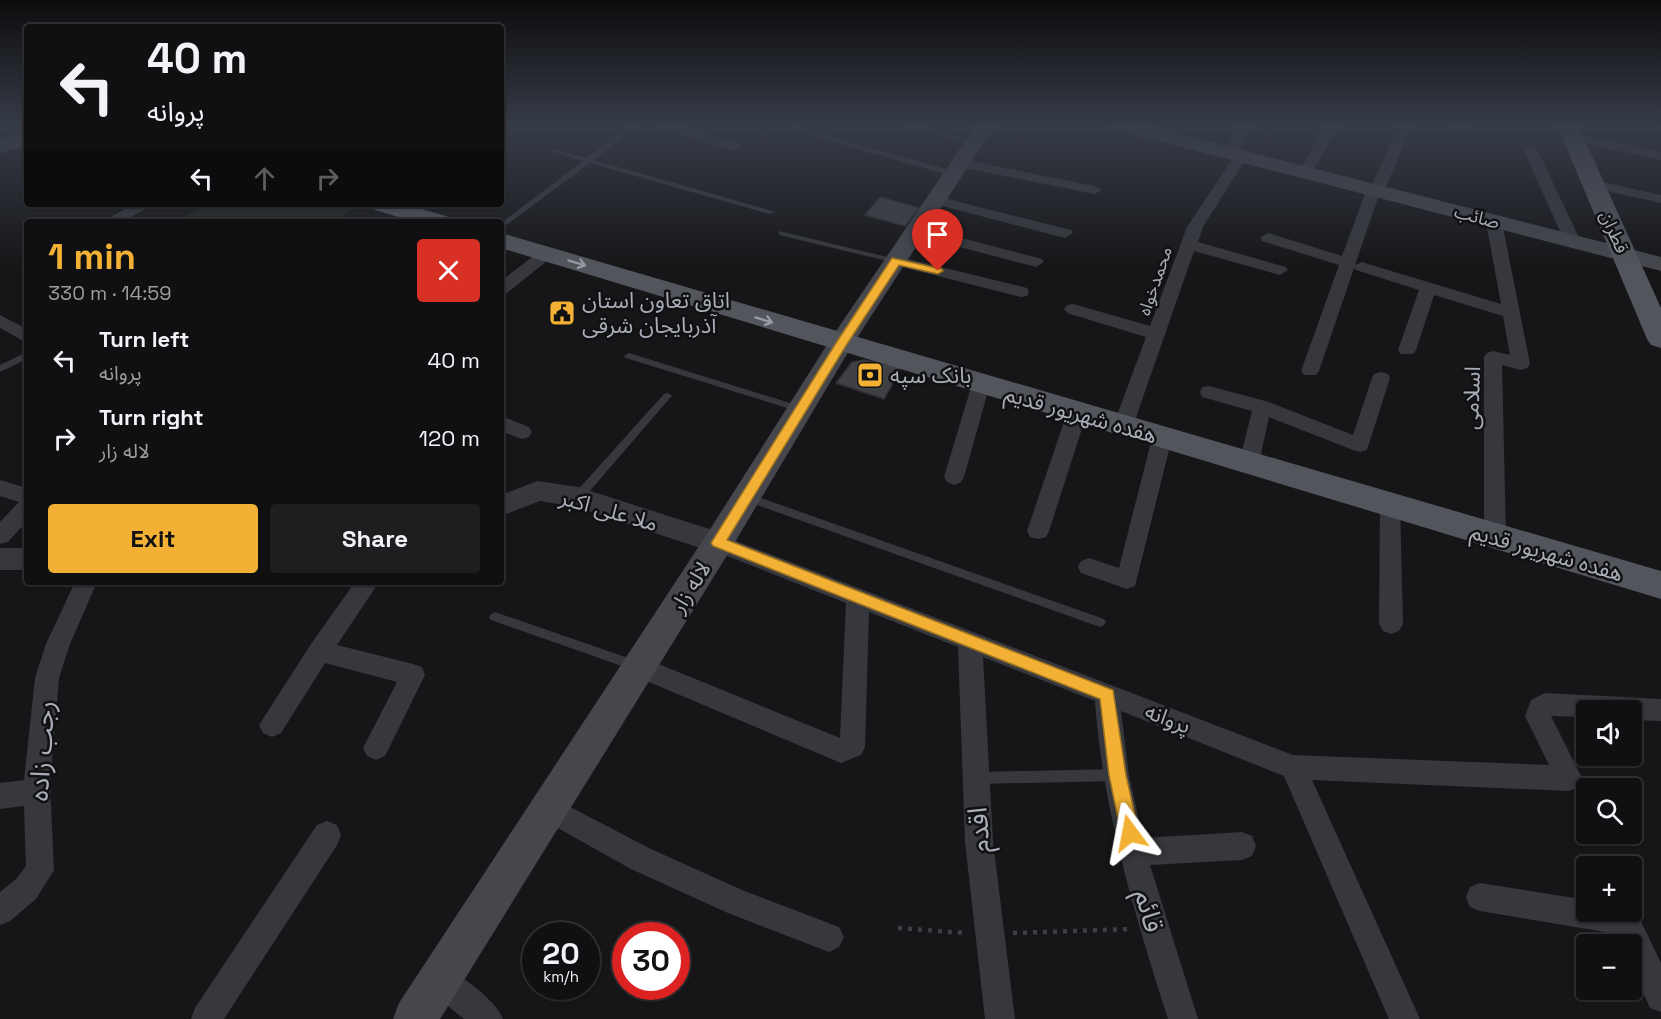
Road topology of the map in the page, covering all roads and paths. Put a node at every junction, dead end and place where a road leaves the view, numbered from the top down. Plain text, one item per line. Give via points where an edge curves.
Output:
1 (573, 173) edge
2 (633, 173) edge
3 (954, 173) edge
4 (986, 173) edge
5 (1225, 173) edge
6 (1305, 173) edge
7 (1383, 173) edge
8 (1541, 173) edge
9 (1588, 173) edge
10 (1593, 184) junction
11 (1095, 190) dead end
12 (1375, 190) junction
13 (1661, 199) edge
14 (936, 200) junction
15 (140, 207) edge
16 (390, 207) edge
17 (772, 212) dead end
18 (116, 219) edge
19 (430, 219) edge
20 (1494, 222) junction
21 (504, 225) edge
22 (916, 231) junction
23 (782, 232) dead end
24 (1065, 233) dead end
25 (1268, 238) dead end
26 (504, 241) edge
27 (1573, 242) junction
28 (1189, 244) junction
29 (546, 254) junction
30 (1624, 255) junction
31 (896, 261) junction
32 (1036, 262) dead end
33 (1661, 264) edge
34 (1355, 265) junction
35 (1280, 270) dead end
36 (504, 287) edge
37 (1428, 287) junction
38 (1021, 292) dead end
39 (1073, 309) dead end
40 (1511, 313) junction
41 (0, 321) edge
42 (1156, 334) junction
43 (24, 335) edge
44 (1661, 339) edge
45 (842, 343) junction
46 (1407, 350) dead end
47 (629, 356) dead end
48 (24, 357) edge
49 (0, 369) edge
50 (1310, 371) dead end
51 (1381, 378) dead end
52 (981, 384) junction
53 (1209, 393) dead end
54 (667, 396) dead end
55 (1262, 407) junction
56 (801, 409) junction
57 (1077, 413) junction
58 (504, 424) edge
59 (1123, 426) junction
60 (522, 432) dead end
61 (1162, 438) junction
62 (1249, 464) junction
63 (954, 477) dead end
64 (0, 488) edge
65 (24, 495) edge
66 (747, 496) junction
67 (578, 497) junction
68 (504, 505) edge
69 (1390, 505) junction
70 (24, 514) edge
71 (1038, 531) dead end
72 (1495, 536) junction
73 (718, 543) junction
74 (6, 556) edge
75 (1089, 567) dead end
76 (85, 585) edge
77 (366, 585) edge
78 (1661, 585) edge
79 (858, 597) junction
80 (495, 617) dead end
81 (1100, 622) dead end
82 (1391, 624) dead end
83 (970, 640) junction
84 (319, 651) junction
85 (639, 667) junction
86 (1107, 695) junction
87 (1661, 710) edge
88 (272, 725) dead end
89 (376, 748) dead end
90 (1293, 767) junction
91 (1117, 775) junction
92 (976, 778) junction
93 (37, 791) junction
94 (0, 796) edge
95 (549, 809) junction
96 (327, 835) dead end
97 (1242, 846) dead end
98 (1134, 852) junction
99 (1480, 897) dead end
100 (0, 911) edge
101 (898, 928) dead end
102 (1153, 929) junction
103 (989, 933) junction
104 (829, 937) dead end
105 (440, 980) junction
106 (1661, 998) edge
107 (206, 1019) edge
108 (415, 1019) edge
109 (488, 1019) edge
110 (1000, 1019) edge
111 (1183, 1019) edge
112 (1406, 1019) edge

1 - 21 lane
2 - 17 lane
3 - 14 main road, لاله زار
4 - 11 street
5 - 28 street, محمدخواه
6 - 12 main road, صائب
7 - 12 street
8 - 27 street
9 - 10 main road, قطران
10 - 13 street
10 - 30 main road, قطران
12 - 20 main road, صائب
12 - 34 street
14 - 22 main road, لاله زار
14 - 24 street
15 - 18 street
16 - 19 main road
20 - 27 main road, صائب
20 - 40 street, اسلامی
22 - 31 main road, لاله زار
22 - 32 street
23 - 31 lane
25 - 34 street
26 - 29 main road, هفده شهریور قدیم
27 - 30 main road, صائب
28 - 35 street
28 - 42 street, محمدخواه
29 - 36 street
29 -> 45 main road, هفده شهریور قدیم
30 - 33 main road, صائب
30 - 44 main road, قطران
31 - 38 street
31 - 45 main road, لاله زار
34 - 37 street
34 - 50 street
37 - 40 street
37 - 46 street
39 - 42 street
40 - 72 street, اسلامی via 1521,364 1493,357
41 - 43 street
42 - 59 street, محمدخواه
45 - 52 main road, هفده شهریور قدیم
45 - 56 main road, لاله زار
47 - 56 lane
48 - 49 lane
51 - 55 street via 1360,445
52 - 57 main road, هفده شهریور قدیم
52 - 63 street
53 - 55 street
54 - 67 lane
55 - 62 street
56 - 66 main road, لاله زار
57 - 59 main road, هفده شهریور قدیم
57 - 71 street
58 - 60 street
59 - 61 main road, هفده شهریور قدیم
61 - 62 main road, هفده شهریور قدیم
61 - 75 street via 1127,580
62 - 69 main road, هفده شهریور قدیم
64 - 65 street
66 - 73 main road, لاله زار
66 - 81 lane
67 - 68 street, ملا علی اکبر via 538,491
67 - 73 street, ملا علی اکبر
69 - 72 main road, هفده شهریور قدیم
69 - 82 street
70 - 74 street
72 - 78 main road, هفده شهریور قدیم
73 - 79 street, پروانه
73 - 85 main road, لاله زار
76 - 93 street, رجب زاده via 47,678
77 - 84 street
79 - 83 street, پروانه
79 - 85 street via 852,747 848,750 841,751
80 - 85 lane
83 - 86 street, پروانه
83 - 92 street, اقدم
84 - 88 street
84 - 89 street via 413,675
85 - 95 main road, لاله زار
86 - 90 street, پروانه
86 - 91 street, قائم
87 - 90 street, پروانه via 1545,704 1538,716 1569,778
90 - 112 street
91 - 92 lane
91 - 98 street, قائم
92 - 103 street, اقدم
93 - 94 street
93 - 100 street, رجب زاده via 40,870 26,889
95 - 104 street via 641,859 738,903
95 - 105 main road, لاله زار
96 - 107 street
97 - 98 street
98 - 102 street, قائم
99 - 106 street via 1626,921
101 - 103 path
102 - 103 path
102 - 111 street, قائم
103 - 110 street, اقدم
105 - 108 main road, لاله زار
105 - 109 street

